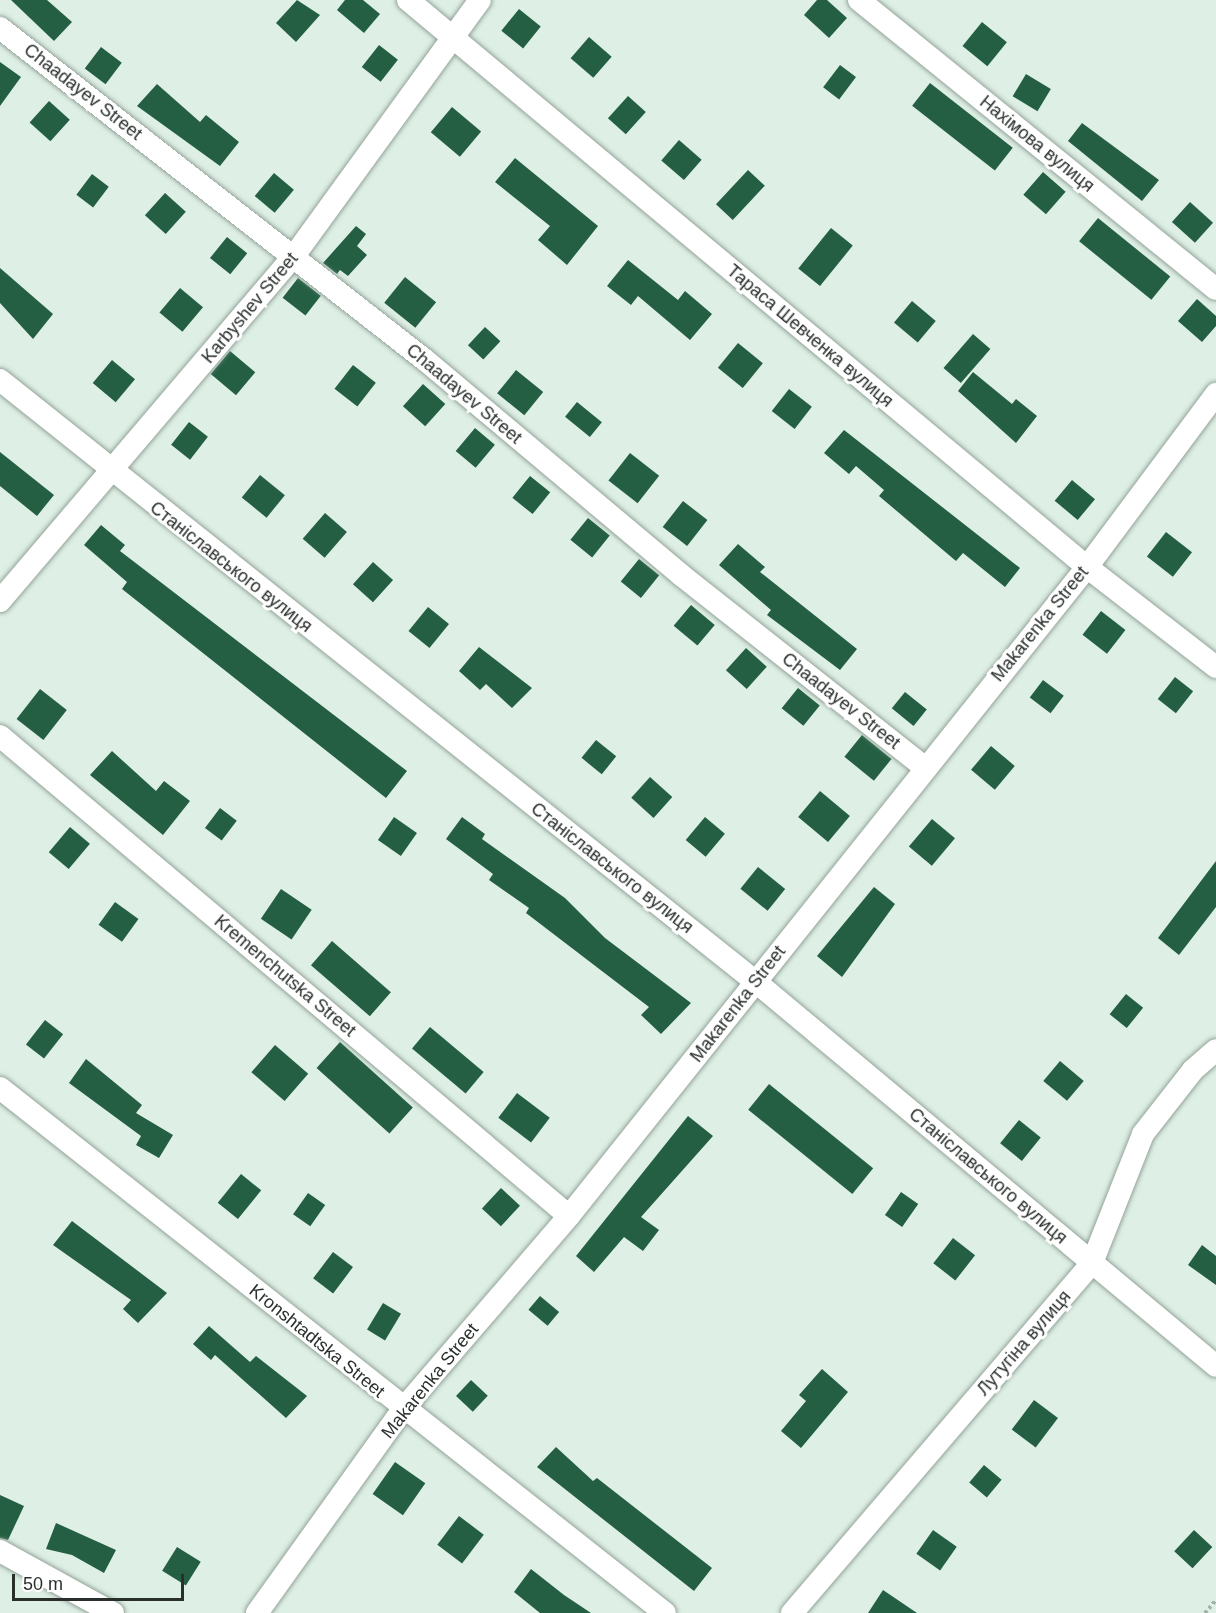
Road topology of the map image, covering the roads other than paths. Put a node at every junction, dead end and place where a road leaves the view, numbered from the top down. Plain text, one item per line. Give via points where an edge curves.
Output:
1 (408, 0) edge
2 (480, 0) edge
3 (859, 0) edge
4 (0, 28) edge
5 (451, 36) junction
6 (294, 256) junction
7 (1216, 289) edge
8 (0, 380) edge
9 (1216, 394) edge
10 (111, 471) junction
11 (1087, 567) junction
12 (0, 601) edge
13 (1216, 667) edge
14 (0, 736) edge
15 (924, 766) junction
16 (756, 982) junction
17 (1216, 1050) edge
18 (0, 1088) edge
19 (569, 1216) junction
20 (1092, 1263) junction
21 (1216, 1366) edge
22 (403, 1409) junction
23 (0, 1551) edge
24 (113, 1613) edge
25 (257, 1613) edge
26 (665, 1613) edge
27 (792, 1613) edge

1 - 5 street, Тараса Шевченка вулиця
2 - 5 street, Karbyshev Street
3 - 7 street, Нахімова вулиця
4 - 6 street, Chaadayev Street
5 - 6 street, Karbyshev Street
5 - 11 street, Тараса Шевченка вулиця
6 - 10 street, Karbyshev Street
6 - 15 street, Chaadayev Street via 672,568
8 - 10 street, Станіславського вулиця
9 - 11 street, Makarenka Street
10 - 12 street, Karbyshev Street
10 - 16 street, Станіславського вулиця
11 - 13 street, Тараса Шевченка вулиця
11 - 15 street, Makarenka Street
14 - 19 street, Kremenchutska Street
15 - 16 street, Makarenka Street
16 - 19 street, Makarenka Street
16 - 20 street, Станіславського вулиця
17 - 20 street, Лутугіна вулиця via 1193,1070 1143,1134
18 - 22 street, Kronshtadtska Street
19 - 22 street, Makarenka Street
20 - 21 street, Станіславського вулиця
20 - 27 street, Лутугіна вулиця
22 - 25 street, Makarenka Street
22 - 26 street, Kronshtadtska Street
23 - 24 street

